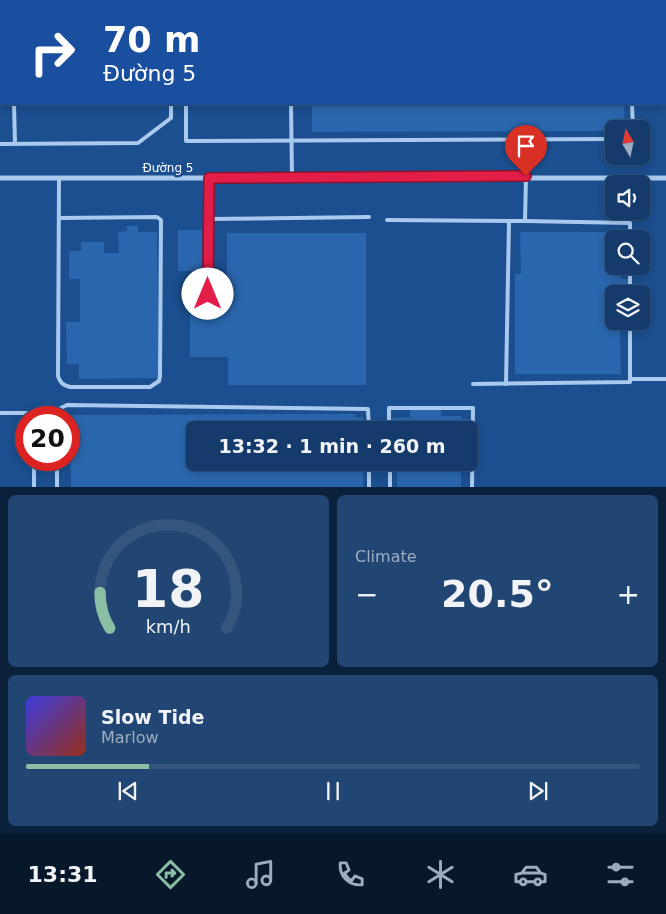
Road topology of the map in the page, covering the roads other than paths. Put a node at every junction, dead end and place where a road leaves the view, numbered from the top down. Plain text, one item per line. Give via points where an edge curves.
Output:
1 (14, 105) edge
2 (171, 105) edge
3 (186, 105) edge
4 (291, 105) edge
5 (632, 105) edge
6 (632, 120) edge
7 (605, 139) edge
8 (291, 140) junction
9 (0, 144) edge
10 (15, 144) junction
11 (526, 176) junction
12 (292, 177) junction
13 (0, 178) edge
14 (59, 178) junction
15 (209, 178) junction
16 (666, 178) edge
17 (369, 216) dead end
18 (59, 218) junction
19 (208, 219) junction
20 (387, 220) dead end
21 (509, 220) junction
22 (525, 221) junction
23 (630, 230) edge
24 (208, 294) dead end
25 (630, 330) edge
26 (630, 379) junction
27 (666, 379) edge
28 (473, 384) dead end
29 (506, 384) junction
30 (65, 406) edge
31 (0, 413) edge
32 (15, 413) edge
33 (368, 421) edge
34 (389, 421) edge
35 (473, 421) edge
36 (34, 471) edge
37 (57, 471) edge
38 (369, 471) edge
39 (390, 471) edge
40 (472, 471) edge
41 (34, 486) edge
42 (57, 486) edge
43 (369, 486) edge
44 (390, 486) edge
45 (472, 486) edge

1 - 10 lane
2 - 10 lane via 171,118 138,143
3 - 8 lane via 186,141
4 - 8 lane
5 - 6 lane
7 - 8 lane
8 - 12 lane
9 - 10 lane
11 - 12 street, Đường 5
11 - 16 street, Đường 5
11 - 22 lane
12 - 15 street, Đường 5
13 - 14 street, Đường 5
14 - 15 street, Đường 5
14 - 18 lane
15 - 19 lane
17 - 19 lane
18 - 18 lane via 58,376 61,383 70,387 154,385 160,376 161,220 157,217
19 - 24 lane
20 - 21 lane
21 - 22 lane
21 - 29 lane
22 - 23 lane via 630,223
25 - 26 lane
26 - 27 lane
26 - 29 lane via 630,382
28 - 29 lane
30 - 33 lane via 368,409
31 - 32 lane
34 - 35 lane via 389,408 473,408
36 - 41 lane
37 - 42 lane
38 - 43 lane
39 - 44 lane
40 - 45 lane

